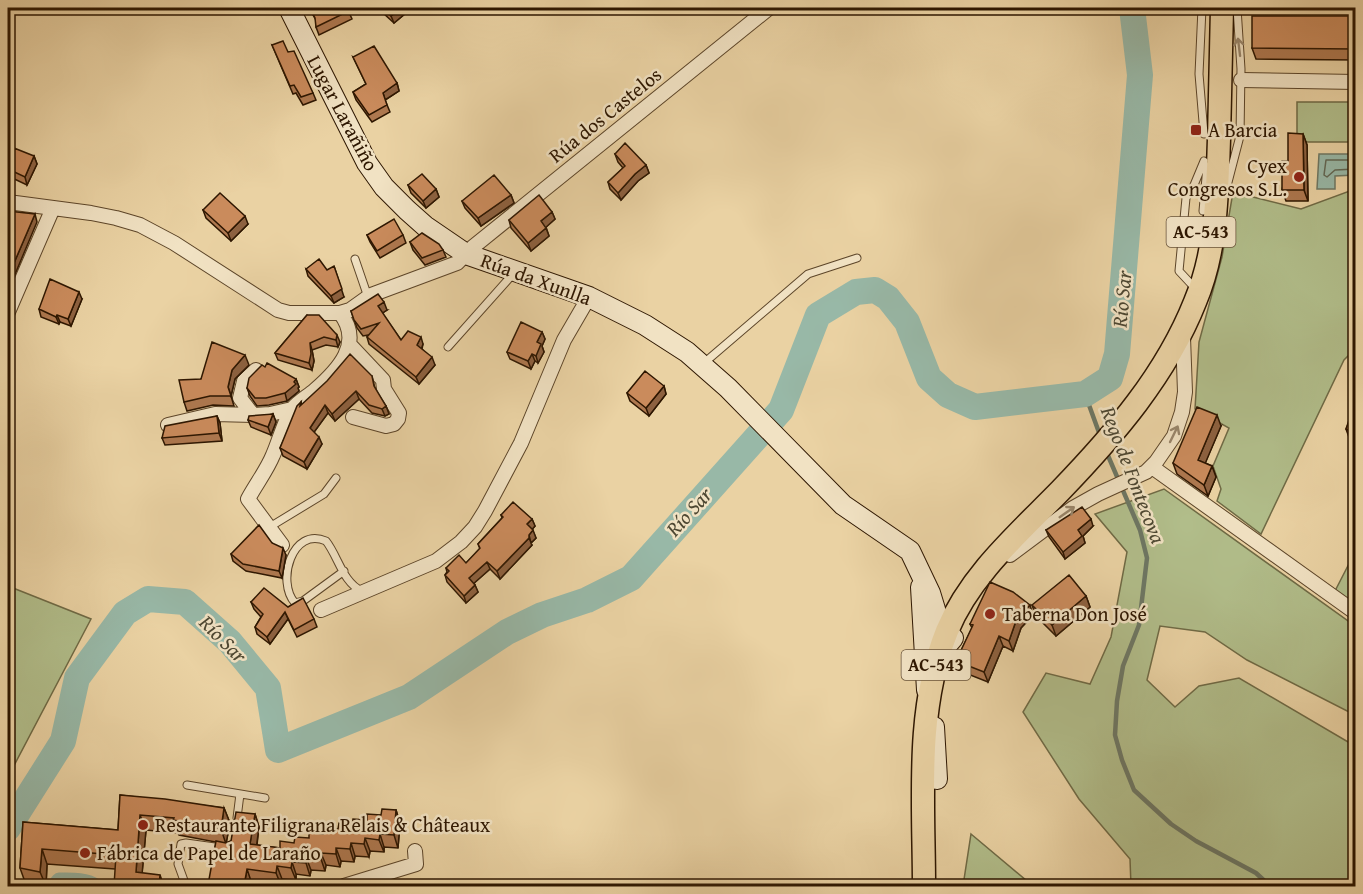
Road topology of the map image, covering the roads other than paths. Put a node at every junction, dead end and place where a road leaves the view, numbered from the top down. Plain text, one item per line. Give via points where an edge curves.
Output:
1 (289, 8) edge
2 (769, 8) edge
3 (1202, 8) edge
4 (1207, 8) edge
5 (1215, 8) edge
6 (1222, 8) edge
7 (1229, 8) edge
8 (1237, 8) edge
9 (1241, 80) junction
10 (1356, 82) edge
11 (1207, 135) junction
12 (1206, 159) junction
13 (1224, 195) junction
14 (8, 202) edge
15 (52, 208) junction
16 (1210, 253) junction
17 (466, 254) junction
18 (857, 258) dead end
19 (355, 259) dead end
20 (515, 272) junction
21 (1193, 285) junction
22 (368, 297) junction
23 (589, 297) junction
24 (8, 312) edge
25 (340, 313) junction
26 (1183, 328) junction
27 (350, 345) junction
28 (448, 347) dead end
29 (702, 365) junction
30 (256, 369) edge
31 (292, 409) junction
32 (253, 415) junction
33 (353, 417) dead end
34 (168, 426) edge
35 (1152, 467) junction
36 (336, 478) dead end
37 (1064, 486) junction
38 (268, 528) junction
39 (282, 545) edge
40 (1006, 561) junction
41 (344, 571) junction
42 (920, 573) junction
43 (980, 576) junction
44 (364, 592) junction
45 (930, 593) junction
46 (963, 593) junction
47 (321, 610) dead end
48 (1356, 613) edge
49 (938, 633) junction
50 (928, 713) junction
51 (937, 778) junction
52 (187, 785) dead end
53 (240, 794) junction
54 (264, 798) dead end
55 (236, 824) edge
56 (231, 850) edge
57 (415, 851) dead end
58 (186, 886) edge
59 (344, 886) edge
60 (924, 886) edge
61 (937, 886) edge

1 - 17 street, Lugar Larañiño via 376,177 425,226
2 - 17 street, Rúa dos Castelos
3 - 11 lane via 1199,74
4 - 11 main road, AC-543
5 - 11 lane
6 - 16 main road, AC-543 via 1218,193
7 - 13 lane
9 -> 8 lane
9 - 10 street
9 - 13 lane via 1239,140
11 - 12 main road, AC-543
12 - 21 main road, AC-543 via 1201,242
12 - 21 lane via 1186,198 1179,272
13 - 16 lane
14 - 15 street, Rúa da Xunlla
15 - 24 street
15 - 25 street, Rúa da Xunlla via 140,225 278,310
16 - 26 main road, AC-543 via 1197,298
17 - 20 street, Rúa da Xunlla
17 - 22 street, Rúa da Xunlla via 457,263
18 - 29 lane via 808,274
19 - 22 lane
20 - 23 street, Rúa da Xunlla
20 - 28 lane
21 - 26 main road, AC-543
22 - 25 street, Rúa da Xunlla
23 - 29 street, Rúa da Xunlla via 659,333
23 - 44 street via 564,340 521,443 475,527 436,561
25 - 27 street via 347,321
35 -> 26 street via 1170,443 1181,418 1185,392
26 - 37 main road, AC-543 via 1164,364 1129,413
27 - 31 street via 347,354 317,388
27 - 33 street via 383,380 384,389 399,413 394,424 386,426
29 - 42 street, Rúa da Xunlla via 851,511 905,546 914,556
30 - 32 street via 244,381 240,398
31 - 32 street
31 - 38 street via 272,457 248,499
32 - 34 street via 215,414
40 -> 35 street via 1064,514
35 - 48 street
36 - 38 lane via 324,494
37 - 40 main road, AC-543
37 - 43 main road, AC-543
38 - 39 street
40 - 49 street via 974,600
40 - 51 main road, AC-543 via 969,620 953,660 940,722
41 - 41 lane via 326,541 307,540 291,555 286,582 290,598 295,603 303,601
41 - 44 lane via 349,581
42 - 45 street, Rúa da Xunlla
42 - 49 street, Rúa da Xunlla
43 - 46 street
43 - 49 main road, AC-543
44 - 47 street
45 - 46 street via 948,600
45 - 49 street, Rúa da Xunlla
46 - 49 street
49 - 50 main road, AC-543
49 - 50 street, Rúa da Xunlla via 925,665
49 - 51 street via 944,663 934,714
50 - 60 main road, AC-543
51 - 61 main road, AC-543
52 - 53 lane
53 - 54 lane
53 - 55 lane
56 - 58 lane via 181,844 178,864
57 - 59 street via 416,864

